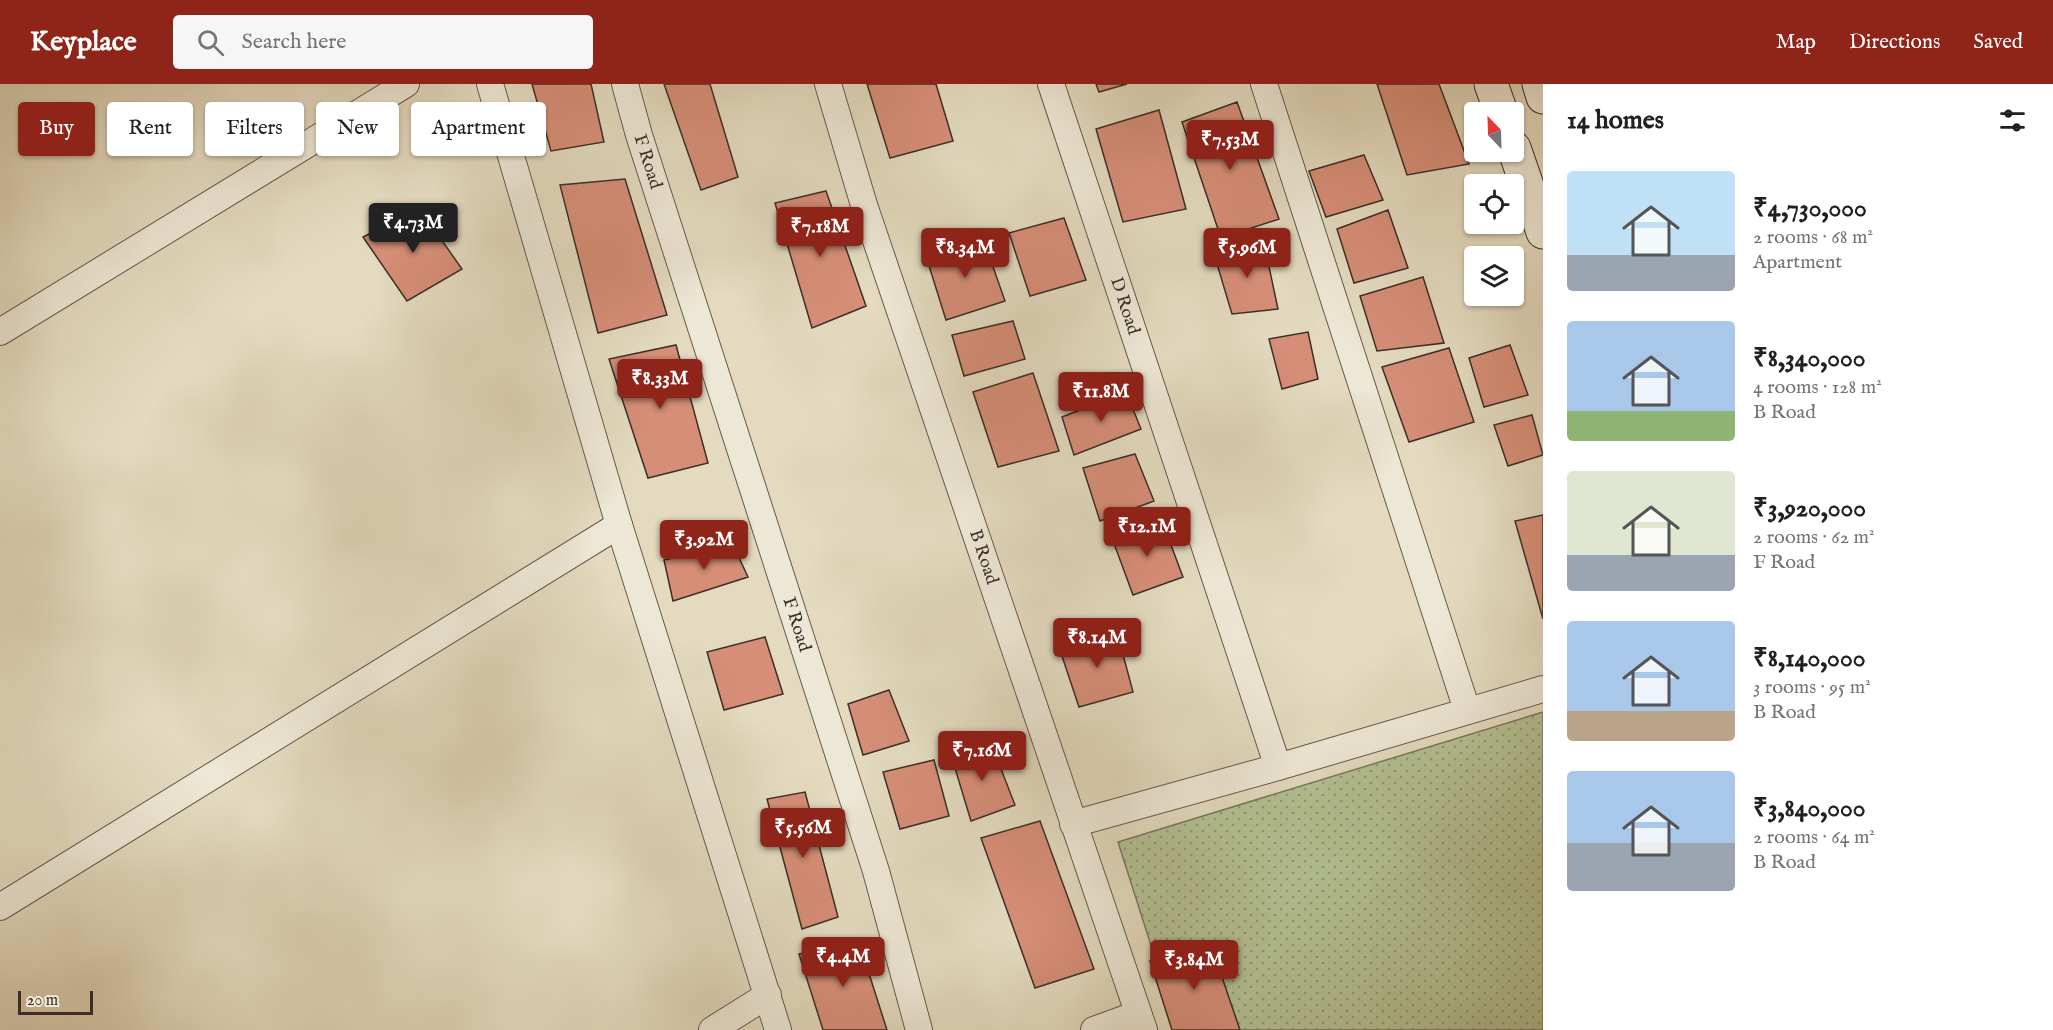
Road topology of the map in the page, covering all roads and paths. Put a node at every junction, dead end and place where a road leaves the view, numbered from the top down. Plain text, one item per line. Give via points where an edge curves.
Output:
1 (406, 84) edge
2 (490, 84) edge
3 (625, 84) edge
4 (828, 84) edge
5 (1051, 84) edge
6 (1264, 84) edge
7 (1491, 84) edge
8 (1539, 84) edge
9 (1543, 97) edge
10 (1497, 102) edge
11 (1519, 162) edge
12 (1543, 232) edge
13 (0, 332) edge
14 (619, 525) junction
15 (1543, 689) edge
16 (1467, 710) junction
17 (1278, 767) junction
18 (1073, 824) junction
19 (0, 907) edge
20 (768, 995) junction
21 (1141, 1022) edge
22 (712, 1030) edge
23 (777, 1030) edge
24 (919, 1030) edge
25 (1094, 1030) edge

1 - 13 street
2 - 14 street
3 - 24 street, F Road via 876,871
4 - 18 street, B Road via 864,205
5 - 17 street, D Road
6 - 16 street
7 - 10 main road
8 - 9 main road
11 - 12 main road
14 - 19 street
14 - 20 street
15 - 16 street
16 - 17 street
17 - 18 street
18 - 21 street, B Road
20 - 22 street
20 - 23 street
21 - 25 street

